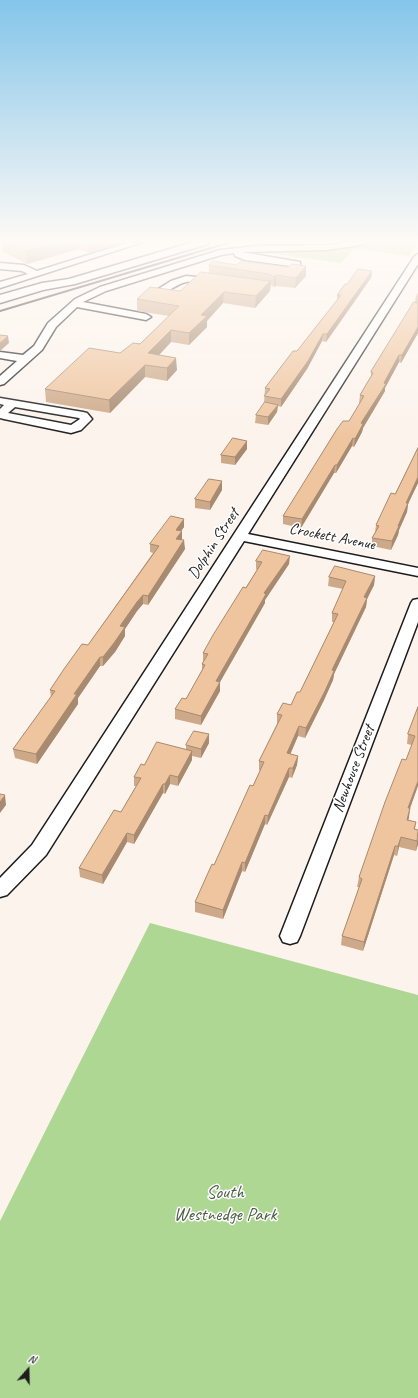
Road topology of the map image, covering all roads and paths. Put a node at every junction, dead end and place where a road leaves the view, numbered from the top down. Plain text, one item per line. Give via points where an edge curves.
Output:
1 (71, 307) edge
2 (93, 307) edge
3 (386, 307) edge
4 (146, 317) dead end
5 (0, 355) edge
6 (26, 359) junction
7 (0, 382) edge
8 (0, 401) edge
9 (12, 403) junction
10 (240, 536) junction
11 (418, 572) edge
12 (418, 603) edge
13 (0, 890) edge
14 (290, 936) dead end

1 - 6 street via 52,325 38,348
2 - 4 street
3 - 10 street, Dolphin Street
5 - 6 street
6 - 7 street
8 - 9 street
9 - 9 street via 83,415 86,418 77,428 71,429 4,416 2,413
10 - 11 street, Crockett Avenue
10 - 13 street, Dolphin Street via 39,850
12 - 14 street, Newhouse Street

